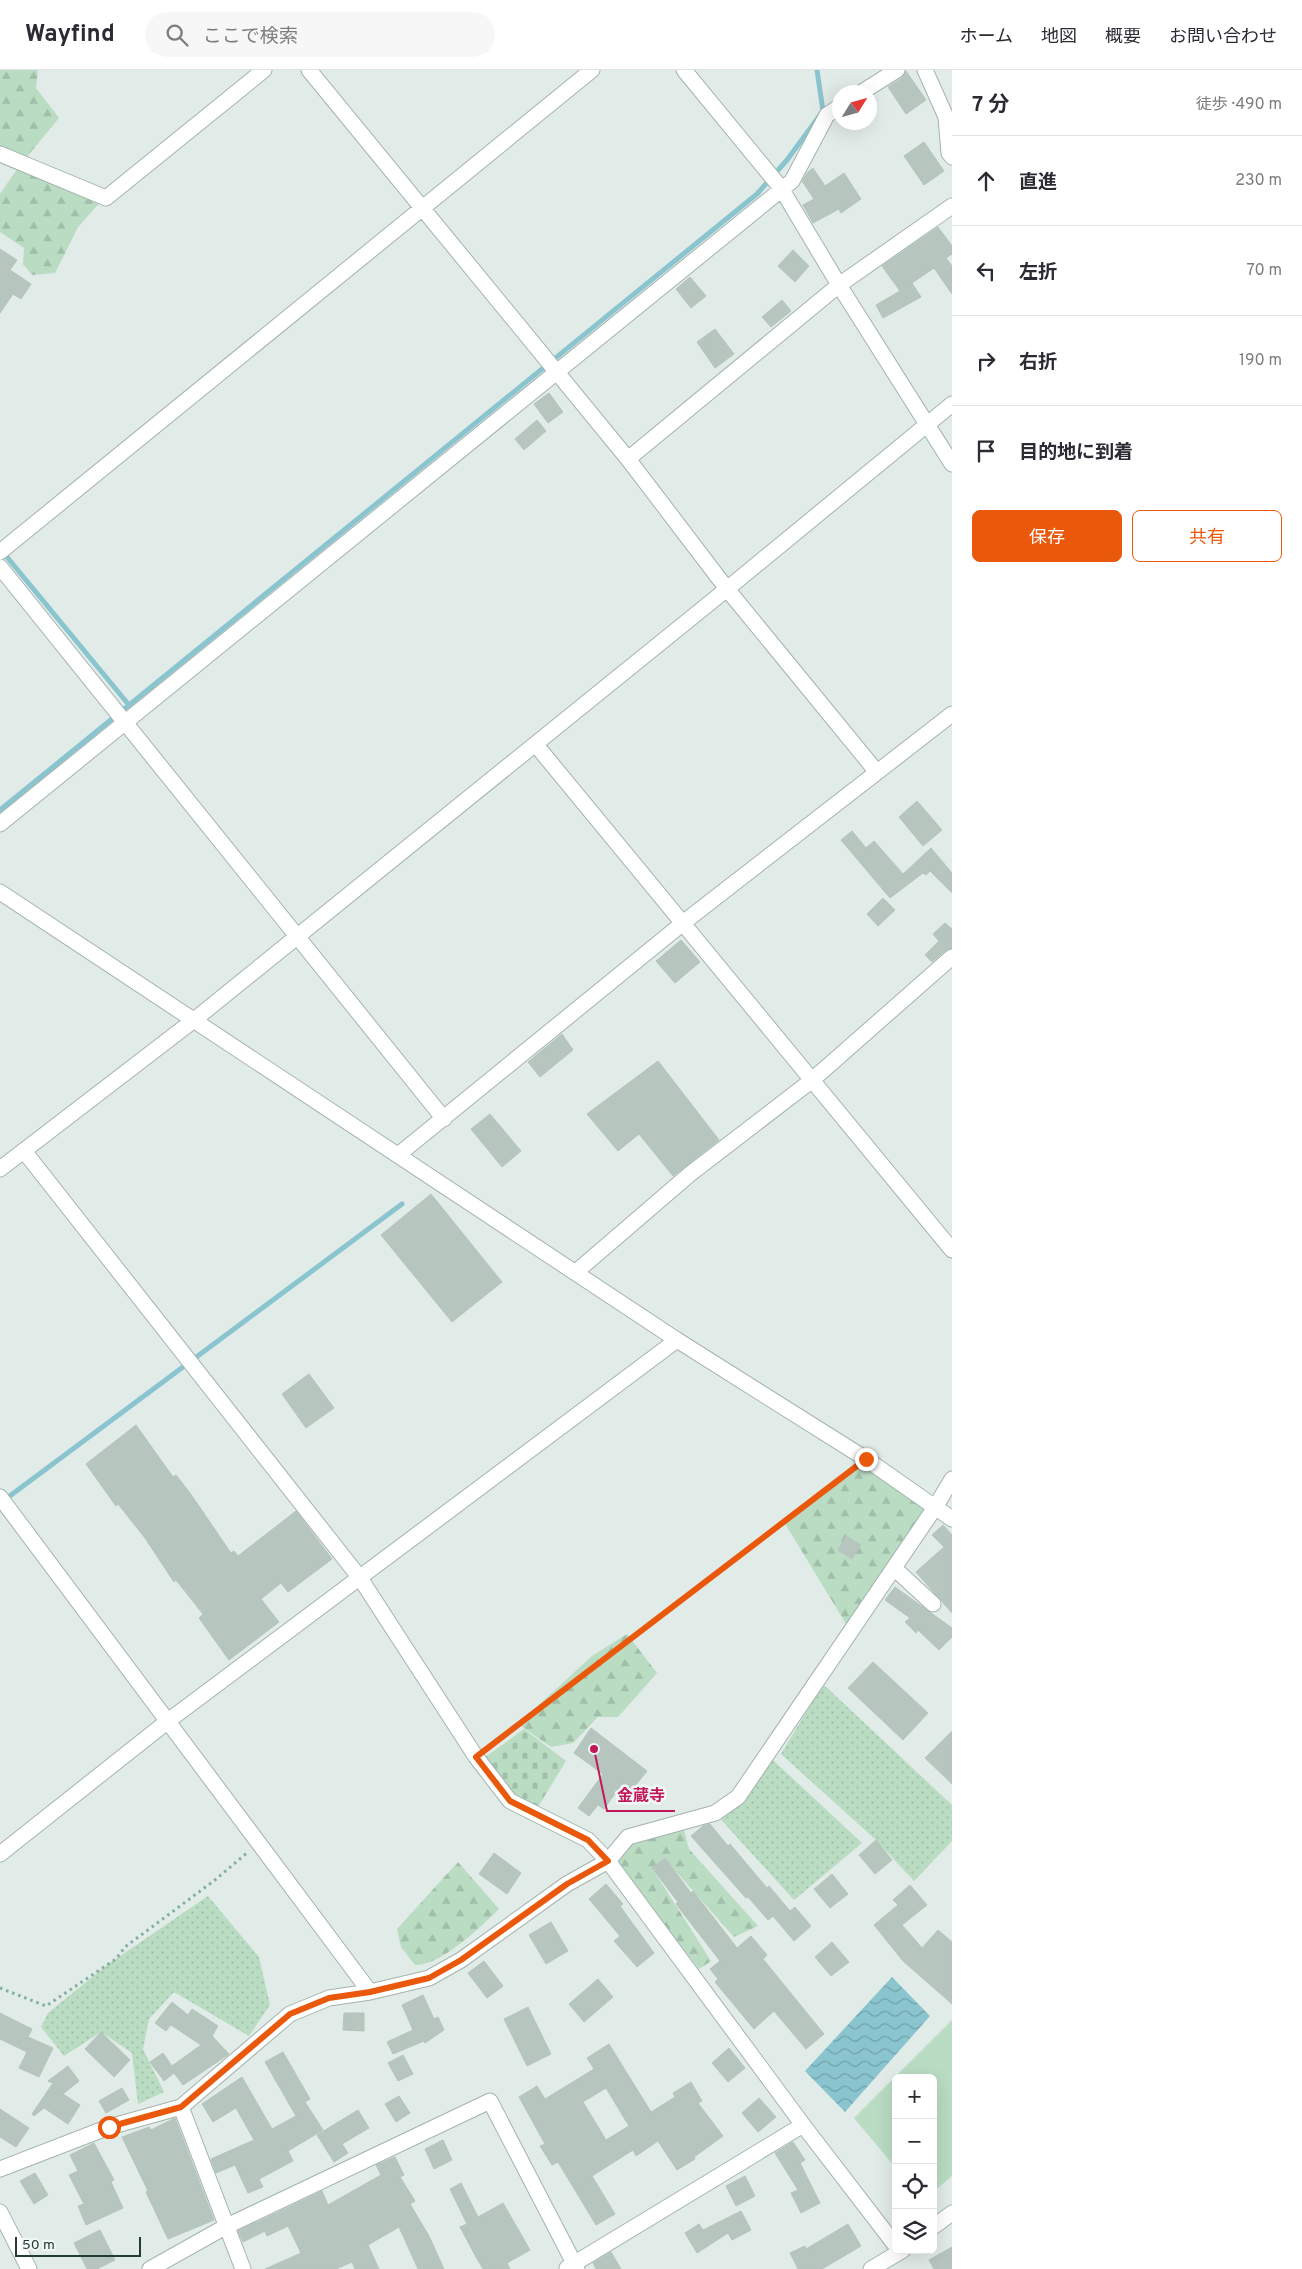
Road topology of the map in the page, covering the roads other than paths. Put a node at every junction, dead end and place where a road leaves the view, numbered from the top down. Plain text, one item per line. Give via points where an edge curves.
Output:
1 (264, 70) edge
2 (309, 70) edge
3 (592, 70) edge
4 (684, 70) edge
5 (897, 70) edge
6 (925, 70) edge
7 (873, 85) edge
8 (832, 112) edge
9 (0, 154) edge
10 (952, 157) edge
11 (781, 188) junction
12 (952, 206) edge
13 (422, 208) junction
14 (839, 285) junction
15 (556, 373) junction
16 (952, 404) edge
17 (927, 424) junction
18 (628, 459) junction
19 (952, 464) edge
20 (0, 552) edge
21 (0, 567) edge
22 (727, 589) junction
23 (952, 714) edge
24 (126, 724) junction
25 (536, 745) junction
26 (876, 771) junction
27 (0, 824) edge
28 (0, 892) edge
29 (683, 923) junction
30 (296, 936) junction
31 (952, 957) edge
32 (194, 1020) junction
33 (811, 1081) junction
34 (444, 1119) junction
35 (24, 1151) junction
36 (398, 1156) junction
37 (0, 1169) edge
38 (952, 1250) edge
39 (576, 1272) junction
40 (676, 1340) junction
41 (952, 1479) edge
42 (0, 1496) edge
43 (936, 1506) junction
44 (952, 1519) edge
45 (894, 1568) junction
46 (360, 1578) junction
47 (933, 1604) dead end
48 (168, 1721) junction
49 (0, 1854) edge
50 (608, 1861) junction
51 (370, 1992) junction
52 (181, 2107) junction
53 (803, 2125) junction
54 (0, 2169) edge
55 (0, 2212) edge
56 (952, 2213) edge
57 (937, 2224) edge
58 (225, 2227) junction
59 (892, 2240) edge
60 (894, 2254) edge
61 (572, 2267) edge
62 (28, 2269) edge
63 (150, 2269) edge
64 (243, 2269) edge
65 (871, 2269) edge

1 - 9 street via 106,198
2 - 13 street
3 - 13 street
4 - 11 street
5 - 7 street
6 - 10 street via 946,117
8 - 11 street via 827,115 792,181
11 - 14 street
11 - 15 street
12 - 14 street
13 - 15 street
13 - 20 street
14 - 17 street
14 - 18 street
15 - 18 street
15 - 24 street
16 - 17 street
17 - 19 street
17 - 22 street
18 - 22 street
21 - 24 street
22 - 25 street
22 - 26 street
23 - 26 street
24 - 27 street
24 - 30 street
25 - 29 street
25 - 30 street
26 - 29 street
28 - 32 street
29 - 33 street
29 - 34 street
30 - 32 street
30 - 34 street
31 - 33 street
32 - 35 street
32 - 36 street
33 - 38 street
33 - 39 street via 690,1174
34 - 36 street
35 - 37 street
35 - 46 street
36 - 39 street
39 - 40 street
40 - 43 street
40 - 46 street
41 - 43 street
42 - 48 street
43 - 44 street
43 - 45 street
45 - 47 street
45 - 50 street via 738,1797 715,1813 628,1837
46 - 48 street
46 - 50 street via 476,1757 510,1801 588,1840
48 - 49 street
48 - 51 street
50 - 51 street via 567,1884 461,1960 429,1978
50 - 53 street
51 - 52 street via 329,1998 290,2014
52 - 54 street via 109,2127
52 - 58 street
53 - 59 street
53 - 61 street
55 - 62 street
56 - 57 street
58 - 61 street via 490,2101
58 - 63 street
58 - 64 street
60 - 65 street

